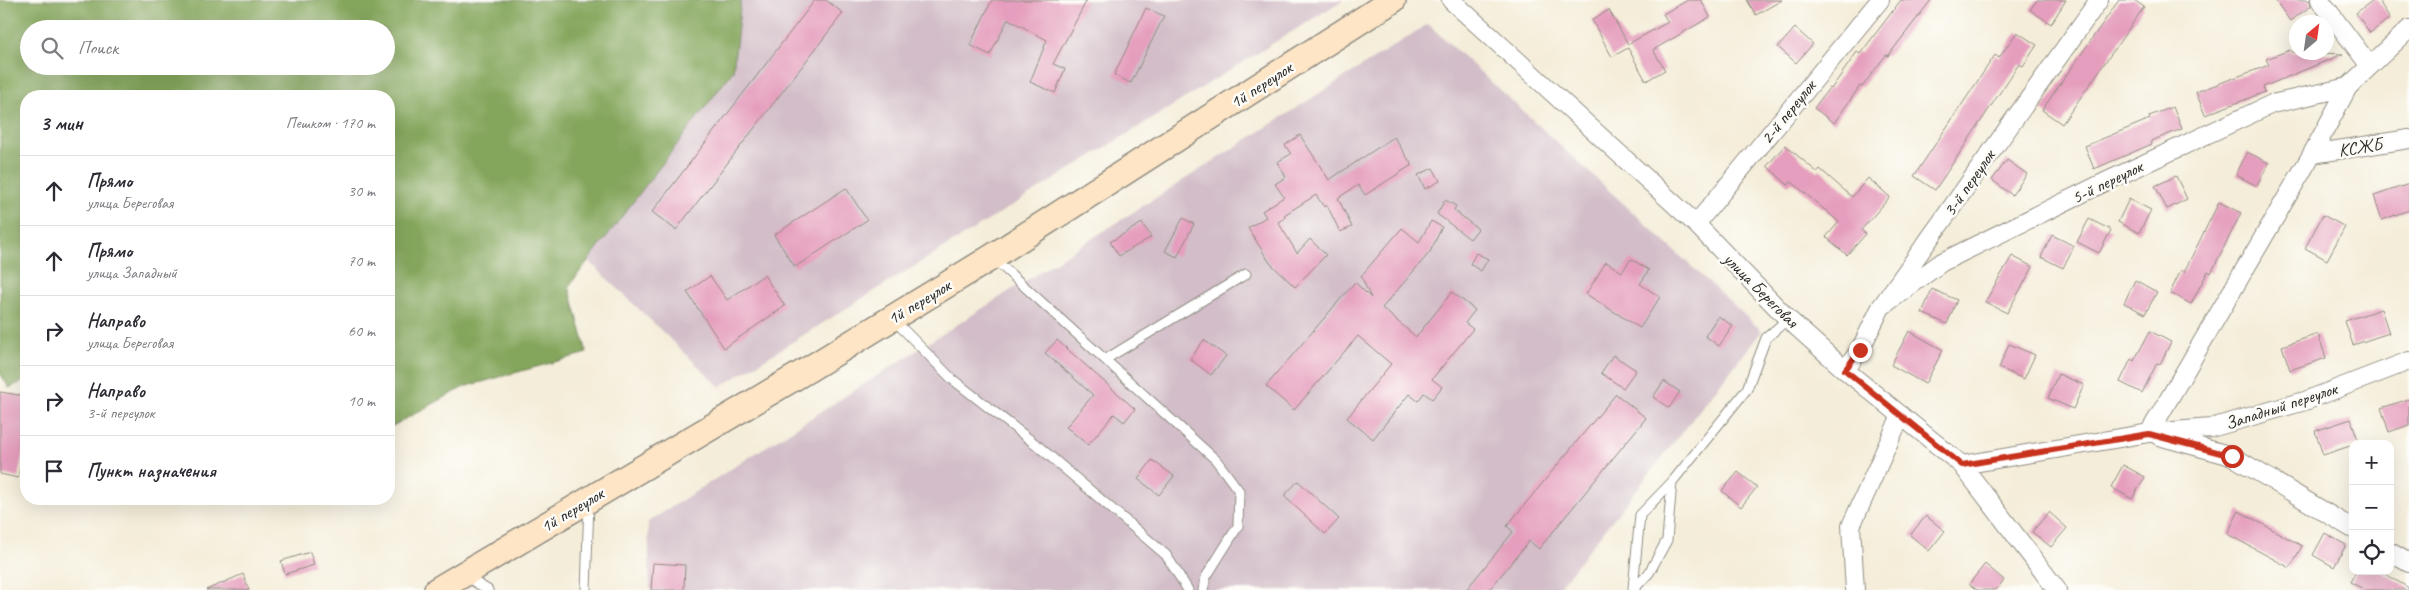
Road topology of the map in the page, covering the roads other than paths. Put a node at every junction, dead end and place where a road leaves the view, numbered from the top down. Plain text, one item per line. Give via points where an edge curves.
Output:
1 (1393, 0) edge
2 (1451, 0) edge
3 (1880, 0) edge
4 (2099, 0) edge
5 (2320, 0) edge
6 (2409, 29) edge
7 (2370, 66) junction
8 (2348, 87) junction
9 (2409, 139) edge
10 (2312, 154) junction
11 (1696, 224) junction
12 (992, 257) junction
13 (1246, 274) dead end
14 (1881, 307) junction
15 (892, 318) junction
16 (1788, 319) junction
17 (1106, 359) junction
18 (2409, 360) edge
19 (1845, 370) junction
20 (1901, 415) junction
21 (2149, 434) junction
22 (1962, 465) junction
23 (1672, 482) junction
24 (589, 500) junction
25 (2349, 527) edge
26 (2394, 554) edge
27 (2409, 563) edge
28 (463, 574) junction
29 (1633, 589) edge
30 (437, 590) edge
31 (488, 590) edge
32 (586, 590) edge
33 (1188, 590) edge
34 (1203, 590) edge
35 (1855, 590) edge
36 (2057, 590) edge

1 - 12 street, 1й переулок
2 - 11 street, улица Береговая
3 - 11 street, 2-й переулок
4 - 14 street, 3-й переулок
5 - 7 street
6 - 7 street
7 - 8 street
8 - 10 street
8 - 14 street, 5-й переулок via 2272,104 2112,179 1942,262
9 - 10 street, КСЖБ
10 - 21 street
11 - 16 street, улица Береговая
12 - 15 street, 1й переулок
12 - 17 lane
13 - 17 lane
14 - 19 street, 3-й переулок via 1860,350
15 - 24 street, 1й переулок
15 - 33 lane via 952,379 1038,446 1166,555
16 - 19 street, улица Береговая
16 - 23 lane via 1766,338 1747,389
17 - 34 lane via 1216,460 1240,491 1238,526 1206,577
18 - 21 street, Западный переулок via 2305,400 2221,425
19 - 20 street, улица Береговая
20 - 22 street, улица Береговая
20 - 35 street via 1851,526
21 - 22 street, Западный переулок
21 - 25 street via 2232,456
22 - 36 street, улица Береговая
23 - 29 lane via 1667,540 1649,573
23 - 29 lane via 1640,516
24 - 28 street, 1й переулок
24 - 32 lane
26 - 27 street
28 - 30 street, 1й переулок
28 - 31 lane

